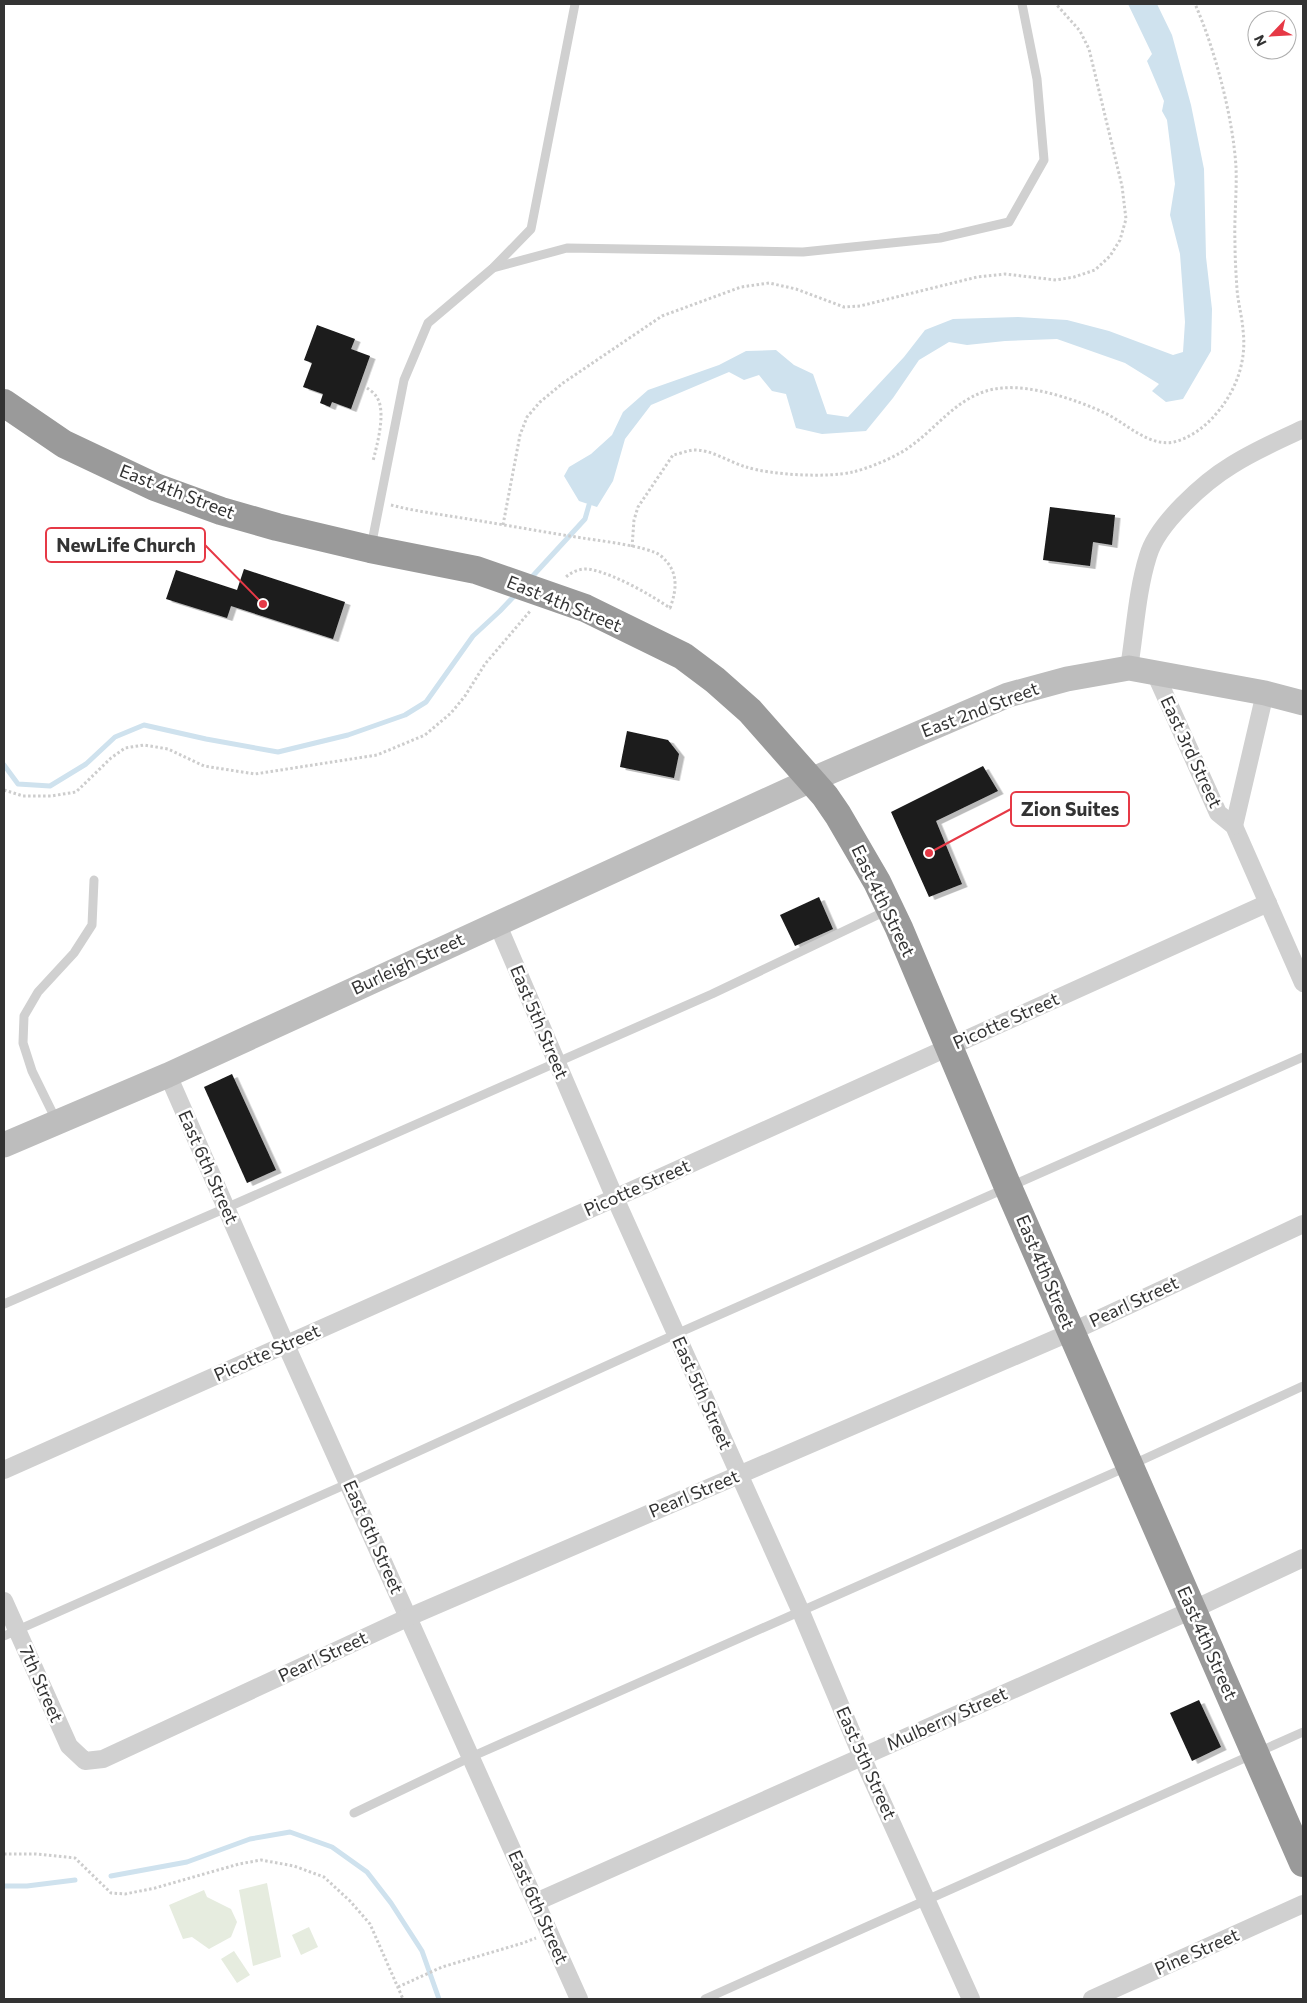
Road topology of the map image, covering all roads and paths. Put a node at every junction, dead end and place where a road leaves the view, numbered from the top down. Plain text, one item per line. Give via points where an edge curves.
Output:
1 (575, 4) edge
2 (1022, 4) edge
3 (1056, 4) edge
4 (1194, 4) edge
5 (493, 268) junction
6 (368, 388) dead end
7 (4, 403) edge
8 (1303, 429) edge
9 (372, 470) dead end
10 (381, 502) junction
11 (503, 525) junction
12 (632, 547) junction
13 (370, 549) junction
14 (562, 580) dead end
15 (534, 608) dead end
16 (1129, 668) junction
17 (1155, 673) junction
18 (1265, 693) junction
19 (1303, 703) edge
20 (811, 780) junction
21 (4, 790) edge
22 (1234, 826) junction
23 (94, 880) dead end
24 (1268, 903) junction
25 (890, 909) junction
26 (497, 923) junction
27 (1303, 983) edge
28 (948, 1047) junction
29 (1303, 1057) edge
30 (556, 1062) junction
31 (168, 1075) junction
32 (58, 1122) junction
33 (4, 1144) edge
34 (1008, 1187) junction
35 (615, 1198) junction
36 (226, 1208) junction
37 (1303, 1224) edge
38 (4, 1304) edge
39 (1071, 1332) junction
40 (676, 1334) junction
41 (286, 1345) junction
42 (1303, 1386) edge
43 (1129, 1466) junction
44 (4, 1470) edge
45 (739, 1474) junction
46 (349, 1483) junction
47 (1303, 1558) edge
48 (4, 1601) edge
49 (1192, 1610) junction
50 (800, 1612) junction
51 (409, 1617) junction
52 (10, 1633) edge
53 (1303, 1732) edge
54 (1256, 1753) junction
55 (862, 1756) junction
56 (471, 1757) junction
57 (85, 1761) joint
58 (354, 1813) dead end
59 (4, 1854) edge
60 (1303, 1863) edge
61 (927, 1901) junction
62 (536, 1902) junction
63 (1303, 1904) edge
64 (538, 1937) dead end
65 (398, 1988) junction
66 (403, 1999) edge
67 (579, 1999) edge
68 (705, 1999) edge
69 (971, 1999) edge
70 (1092, 1999) edge

1 - 5 lane via 531,229
2 - 5 lane via 1037,79 1044,160 1009,222 940,238 803,252 567,248
3 - 11 path via 1080,30 1089,49 1122,186 1126,219 1120,240 1110,256 1095,270 1074,277 1056,280 1005,274 977,277 860,306 844,307 796,289 769,283 741,287 662,316 563,383 527,416 520,434
4 - 12 path via 1215,58 1236,163 1237,290 1244,333 1238,379 1227,401 1211,420 1194,434 1161,444 1077,402 1023,389 1002,388 960,403 900,453 851,472 819,475 767,471 747,468 693,450 673,455 638,507
5 - 10 lane via 428,323 404,380
6 - 9 path via 377,396 381,408
7 - 13 highway, East 4th Street via 64,444 156,487 221,511
8 - 16 street via 1229,466 1195,494 1157,536 1148,554 1142,582
10 - 11 path
10 - 13 lane
11 - 12 path
12 - 14 path via 661,556 669,565 677,588 670,608 649,594 592,569 576,571
13 - 20 highway, East 4th Street via 476,570 585,608 683,656 750,711
15 - 21 path via 485,664 451,713 425,735 377,755 256,774 204,766 168,749 144,745 125,748 76,792 23,796
16 - 17 street, East 2nd Street
16 - 20 street, East 2nd Street via 1067,679 1008,695
17 - 18 street, East 2nd Street
17 - 22 street, East 3rd Street via 1218,813
18 - 19 street, East 2nd Street
18 - 22 street, East 3rd Street
20 - 25 highway, East 4th Street via 838,815
20 - 26 street, Burleigh Street
22 - 24 street, East 3rd Street
23 - 32 lane via 92,925 74,953 38,992 24,1016 22,1042 32,1071
24 - 27 street, East 3rd Street
24 - 28 street, Picotte Street
25 - 28 highway, East 4th Street
25 - 30 lane via 712,994
26 - 30 street, East 5th Street
26 - 31 street, Burleigh Street
28 - 34 highway, East 4th Street
28 - 35 street, Picotte Street
29 - 34 lane
30 - 35 street, East 5th Street
30 - 36 lane
31 - 32 street, Burleigh Street
31 - 36 street, East 6th Street
32 - 33 street, Burleigh Street
34 - 39 highway, East 4th Street
34 - 40 lane
35 - 40 street, East 5th Street
35 - 41 street, Picotte Street
36 - 38 lane
36 - 41 street, East 6th Street
37 - 39 street, Pearl Street
39 - 43 highway, East 4th Street
39 - 45 street, Pearl Street
40 - 45 street, East 5th Street
40 - 46 lane
41 - 44 street, Picotte Street
41 - 46 street, East 6th Street
42 - 43 lane
43 - 49 highway, East 4th Street
43 - 50 lane
45 - 50 street, East 5th Street
45 - 51 street, Pearl Street
46 - 51 street, East 6th Street
46 - 52 lane
47 - 49 street, Mulberry Street
48 - 52 street, 7th Street
49 - 54 highway, East 4th Street
49 - 55 street, Mulberry Street
50 - 55 street, East 5th Street
50 - 56 lane
51 - 56 street, East 6th Street
51 - 57 street, Pearl Street via 103,1759
52 - 57 street, 7th Street via 69,1746
53 - 54 lane
54 - 60 highway, East 4th Street
54 - 61 lane
55 - 61 street, East 5th Street
55 - 62 street, Mulberry Street
56 - 58 lane
56 - 62 street, East 6th Street
59 - 65 path via 75,1858 111,1893 125,1894 261,1860 294,1866 324,1877 370,1924
61 - 68 lane
61 - 69 street, East 5th Street
62 - 67 street, East 6th Street
63 - 70 street, Pine Street
64 - 65 path via 442,1967
65 - 66 path

